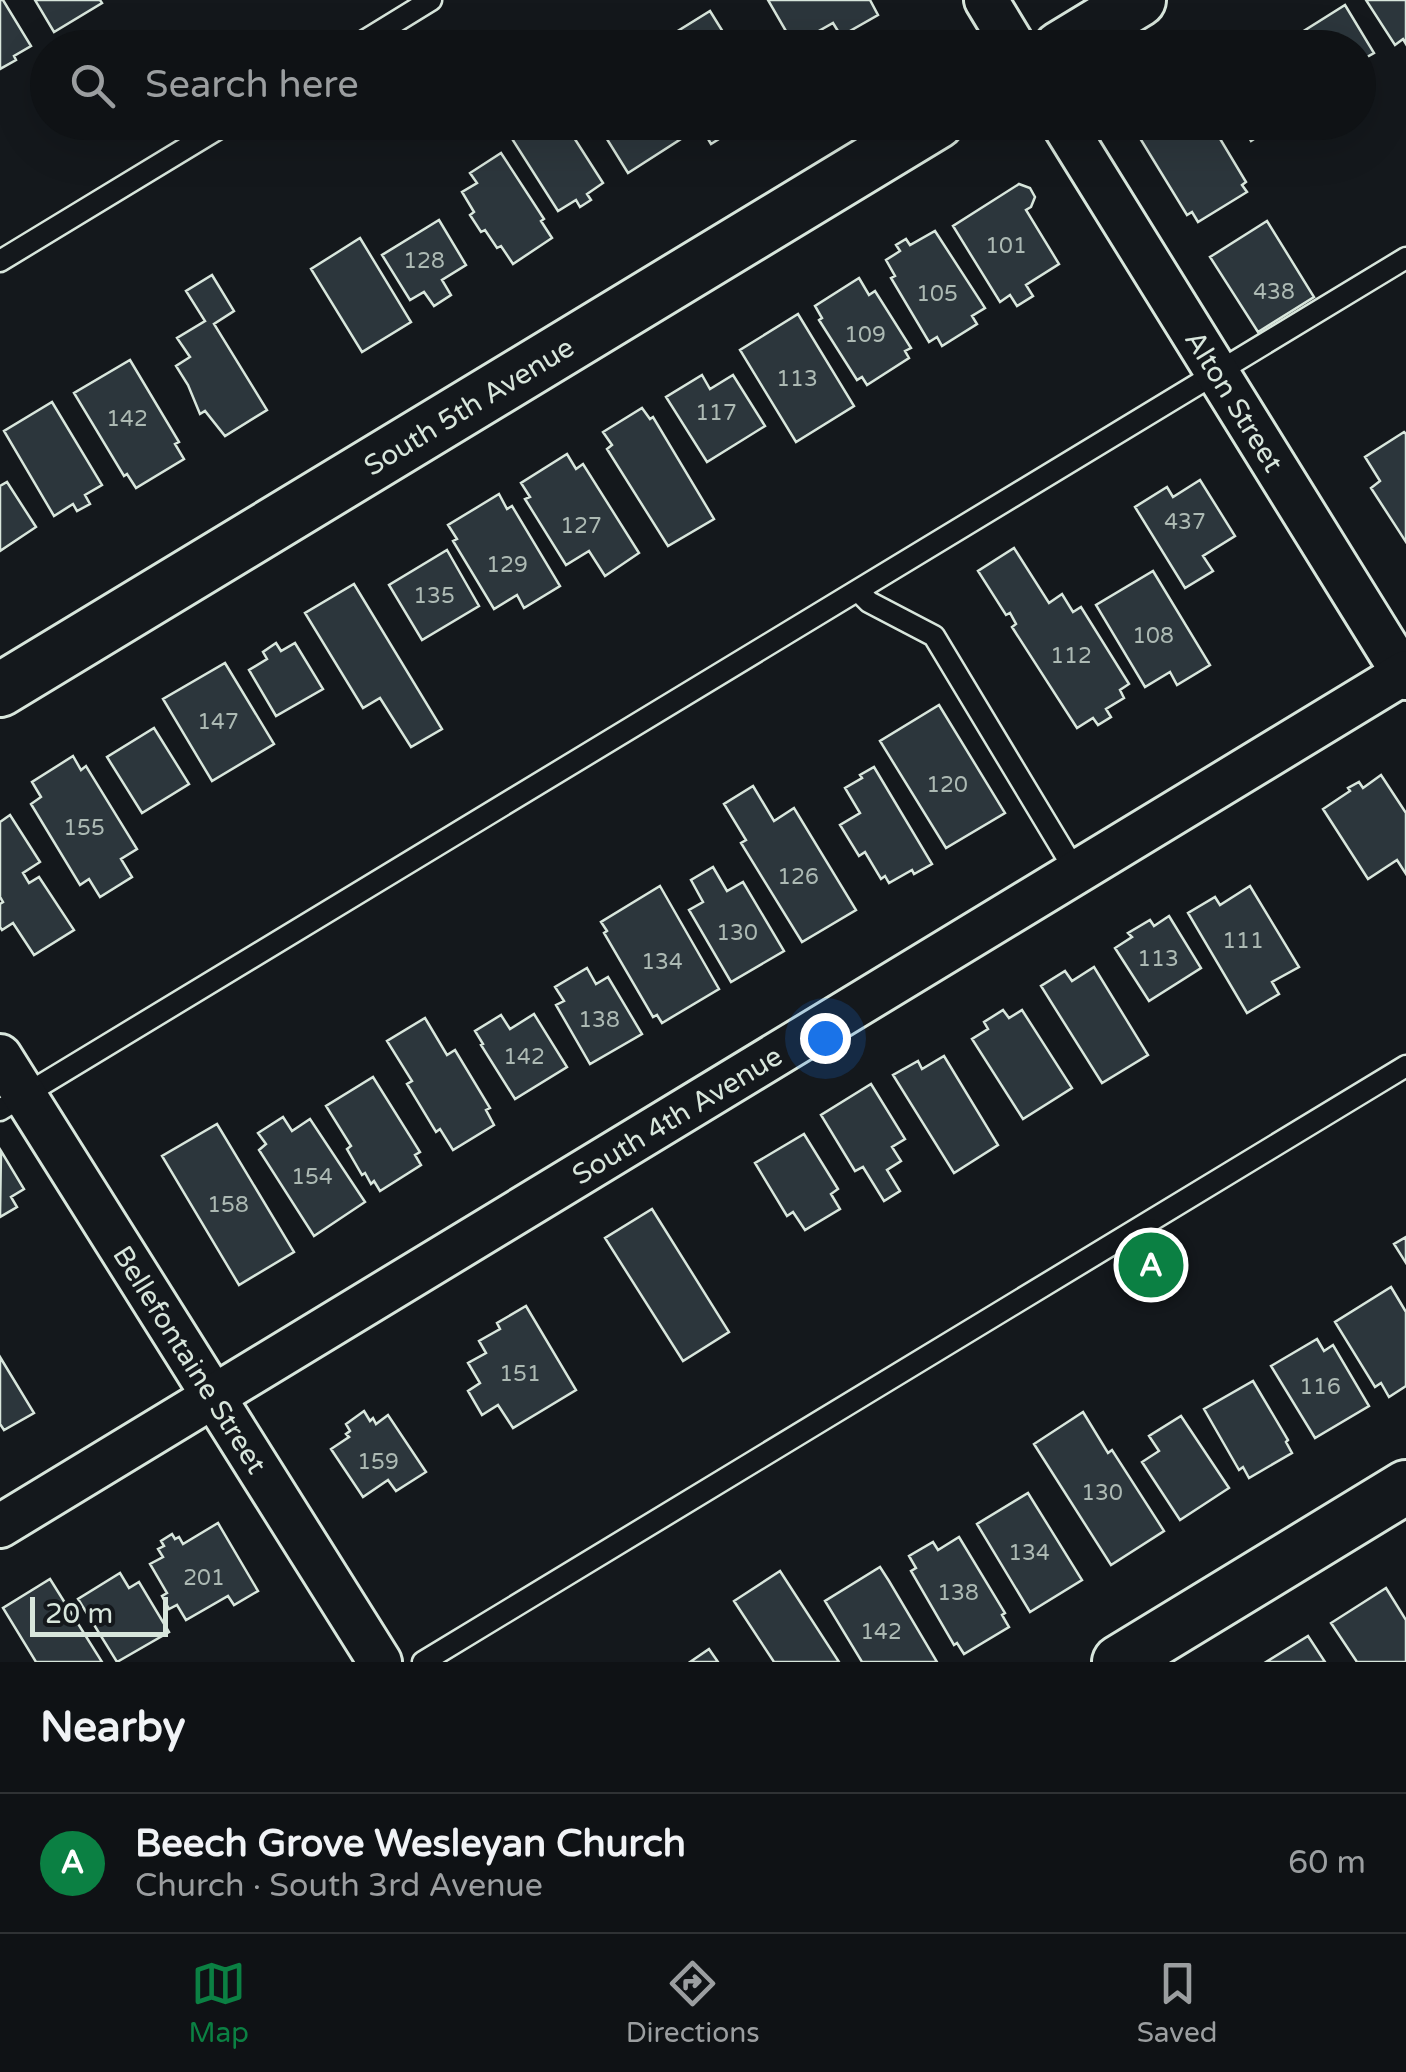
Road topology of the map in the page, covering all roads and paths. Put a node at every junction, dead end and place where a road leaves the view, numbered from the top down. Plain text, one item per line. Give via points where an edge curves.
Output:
1 (431, 0) edge
2 (986, 0) edge
3 (1138, 0) edge
4 (382, 30) edge
5 (1004, 30) edge
6 (1089, 30) edge
7 (200, 140) edge
8 (906, 140) edge
9 (1073, 140) edge
10 (1406, 258) edge
11 (0, 262) edge
12 (1217, 373) junction
13 (858, 590) junction
14 (1405, 674) edge
15 (0, 690) edge
16 (1076, 872) junction
17 (0, 1056) edge
18 (1406, 1066) edge
19 (12, 1103) edge
20 (215, 1396) junction
21 (1406, 1487) edge
22 (0, 1526) edge
23 (380, 1662) edge
24 (423, 1662) edge
25 (1119, 1662) edge

1 - 4 lane
2 - 5 street
3 - 6 street
7 - 11 lane
8 - 15 street, South 5th Avenue
9 - 12 street, Alton Street
10 - 12 lane
12 - 13 lane
12 - 14 street, Alton Street
13 - 16 lane via 934,636
13 - 19 lane
14 - 16 street, South 4th Avenue
16 - 20 street, South 4th Avenue
17 - 19 street, Bellefontaine Street
18 - 24 lane
19 - 20 street, Bellefontaine Street
20 - 22 street, South 4th Avenue
20 - 23 street, Bellefontaine Street
21 - 25 street

